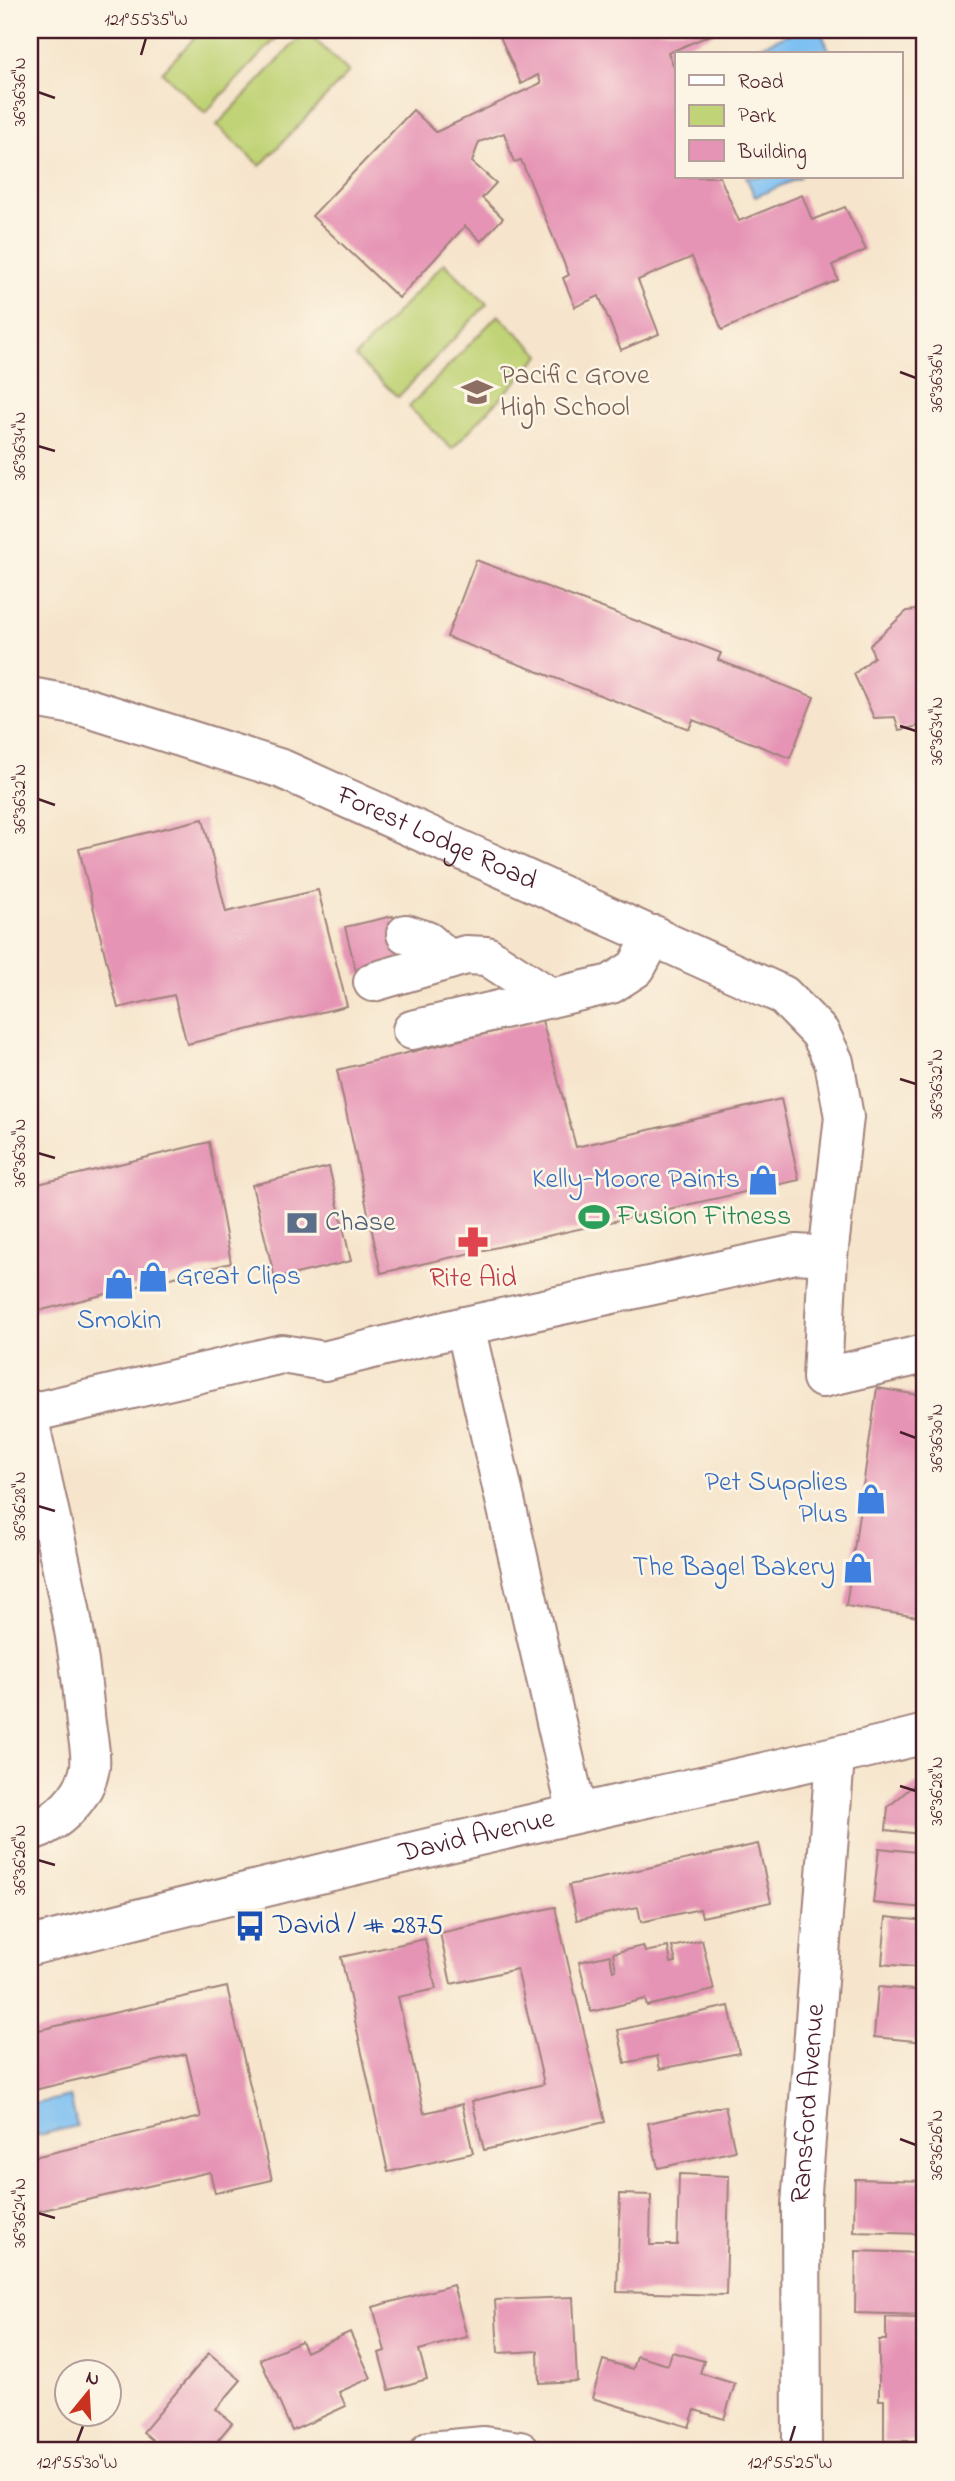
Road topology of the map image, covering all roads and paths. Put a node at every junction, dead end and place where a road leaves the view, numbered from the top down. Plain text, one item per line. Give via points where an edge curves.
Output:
1 (30, 697) edge
2 (406, 934) dead end
3 (654, 935) junction
4 (449, 960) junction
5 (373, 982) dead end
6 (550, 997) junction
7 (412, 1030) dead end
8 (828, 1256) junction
9 (464, 1326) junction
10 (925, 1354) edge
11 (30, 1413) edge
12 (30, 1424) edge
13 (925, 1734) edge
14 (835, 1757) junction
15 (577, 1813) junction
16 (30, 1830) edge
17 (30, 1946) edge
18 (430, 2451) edge
19 (520, 2451) edge
20 (803, 2451) edge

1 - 3 street, Forest Lodge Road via 85,707 282,769
2 - 4 street via 427,941
3 - 6 street via 636,968 611,984
3 - 8 street, Forest Lodge Road via 783,995 820,1033 834,1062 844,1117
4 - 5 street
4 - 6 street via 487,956
6 - 7 street
8 - 9 street via 796,1254
8 - 10 street, Forest Lodge Road via 822,1378
9 - 11 street via 324,1362 282,1354
9 - 15 street
12 - 16 street via 84,1685 90,1770 71,1804
13 - 14 street, David Avenue
14 - 15 street, David Avenue
14 - 20 street, Ransford Avenue via 801,2205
15 - 17 street, David Avenue
18 - 19 street via 484,2446

